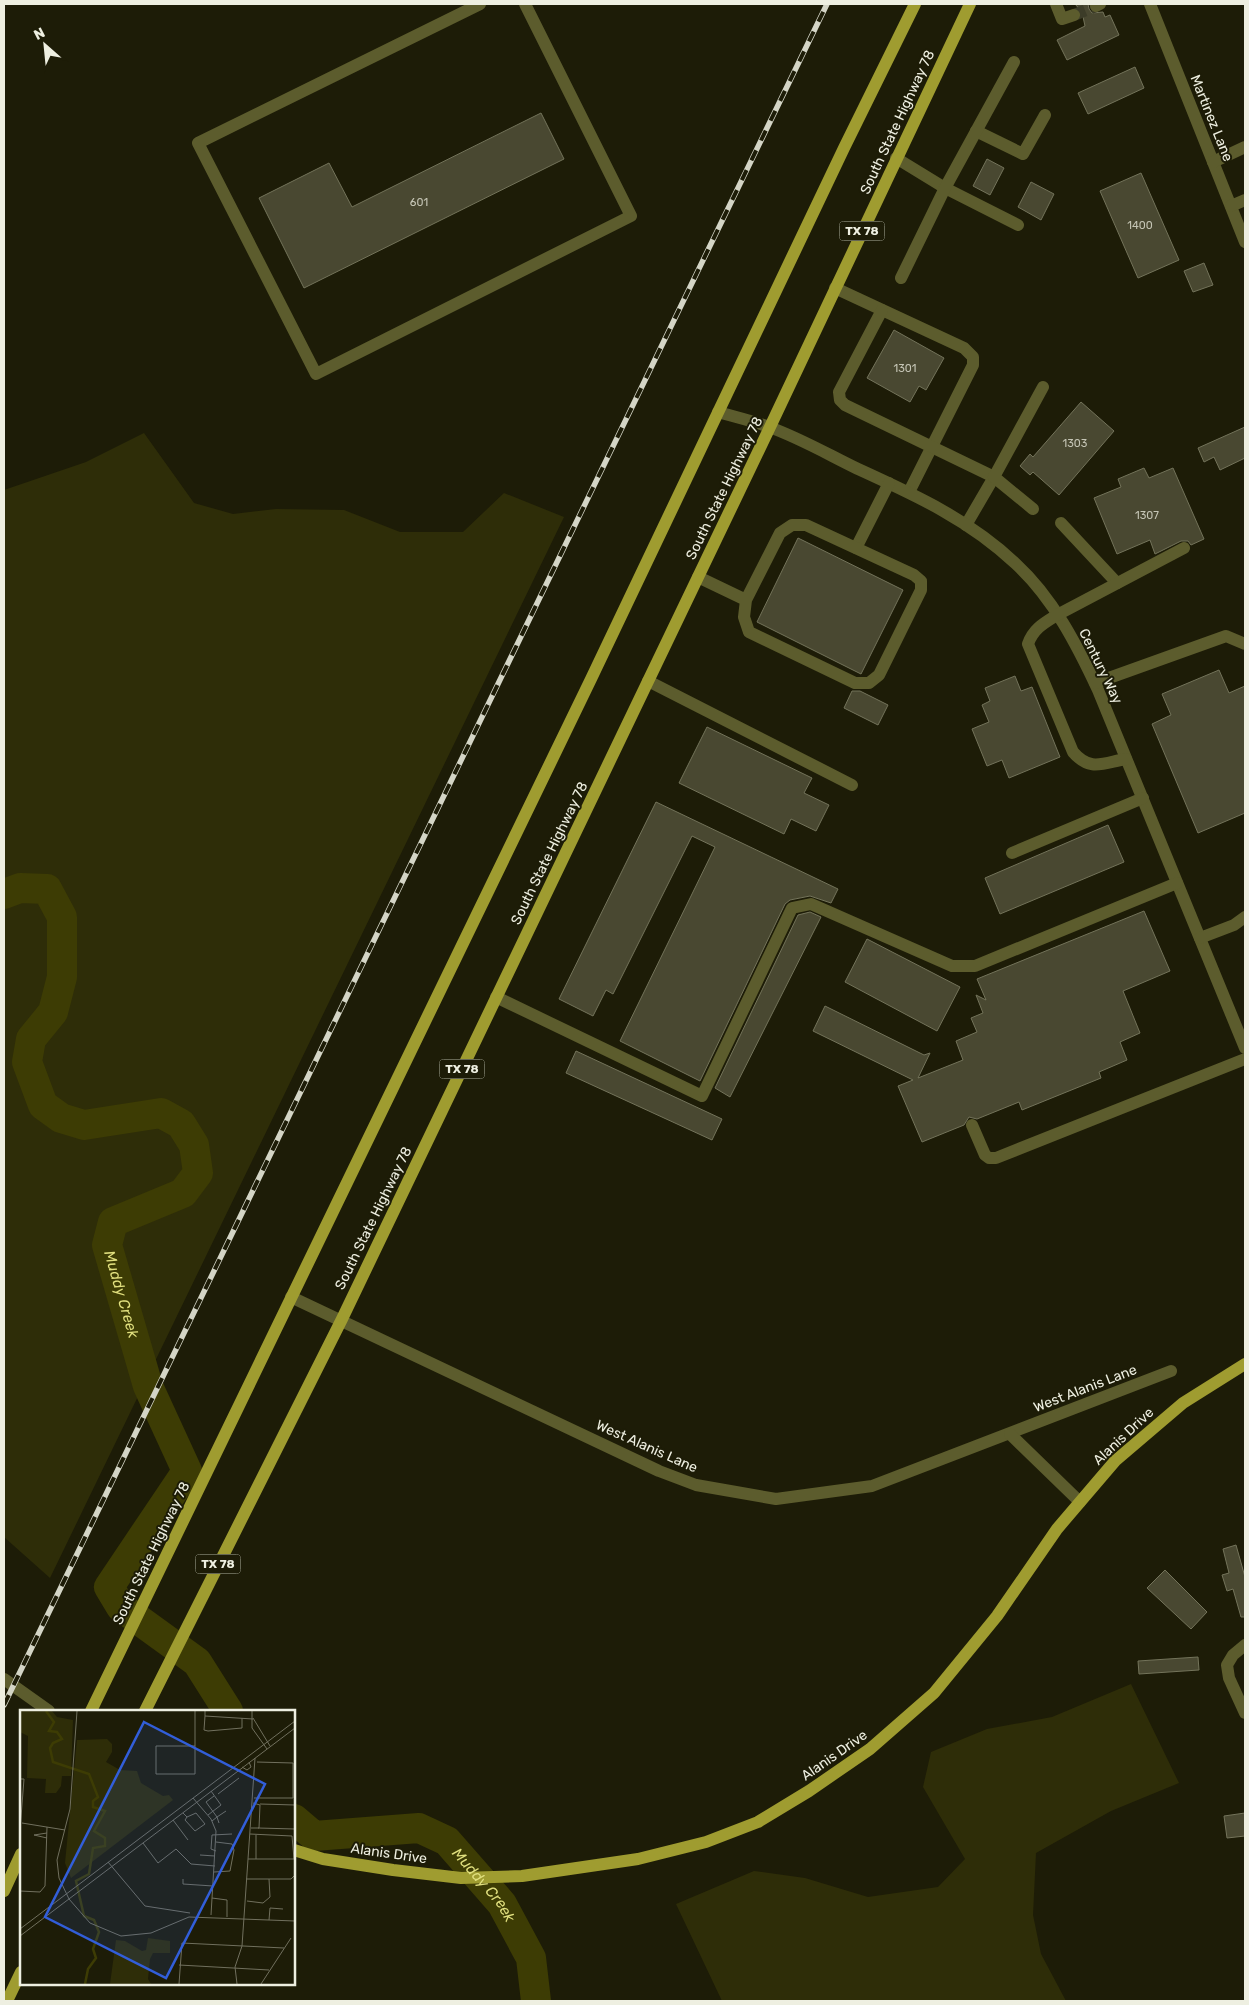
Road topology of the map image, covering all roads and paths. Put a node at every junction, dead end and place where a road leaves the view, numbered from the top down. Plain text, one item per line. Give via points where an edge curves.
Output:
1 (480, 4) edge
2 (525, 4) edge
3 (915, 4) edge
4 (970, 4) edge
5 (1056, 4) edge
6 (1150, 4) edge
7 (1074, 15) dead end
8 (1014, 62) dead end
9 (1046, 115) dead end
10 (976, 132) junction
11 (1245, 147) edge
12 (896, 158) junction
13 (1213, 162) junction
14 (945, 188) junction
15 (1245, 200) edge
16 (1231, 206) junction
17 (1018, 225) dead end
18 (1245, 242) edge
19 (901, 278) dead end
20 (835, 288) junction
21 (882, 310) junction
22 (1043, 387) dead end
23 (718, 412) junction
24 (770, 427) junction
25 (932, 448) junction
26 (994, 477) junction
27 (889, 483) junction
28 (909, 492) junction
29 (1033, 510) dead end
30 (1061, 523) dead end
31 (966, 525) junction
32 (856, 548) junction
33 (1184, 548) dead end
34 (698, 577) junction
35 (1117, 583) junction
36 (746, 600) junction
37 (1057, 615) junction
38 (1245, 644) edge
39 (648, 682) junction
40 (1095, 683) junction
41 (1126, 759) junction
42 (852, 785) dead end
43 (1143, 798) junction
44 (1012, 853) dead end
45 (1177, 883) junction
46 (1245, 917) edge
47 (1200, 938) junction
48 (496, 997) junction
49 (1245, 1048) edge
50 (1245, 1060) edge
51 (972, 1125) dead end
52 (291, 1297) junction
53 (342, 1319) junction
54 (1245, 1364) edge
55 (1171, 1371) dead end
56 (1010, 1434) junction
57 (1080, 1502) junction
58 (1245, 1645) edge
59 (4, 1679) edge
60 (47, 1710) edge
61 (91, 1710) edge
62 (146, 1710) edge
63 (1245, 1713) edge
64 (295, 1850) edge
65 (20, 1856) edge
66 (4, 1891) edge
67 (20, 1974) edge
68 (8, 2001) edge

1 - 2 street via 198,143 316,374 631,216
3 - 23 main road, South State Highway 78
4 - 12 main road, South State Highway 78 / TX 78
5 - 7 street via 1062,19
6 - 13 street, Martinez Lane
8 - 10 street
9 - 10 street via 1023,154
10 - 14 street
11 - 13 street
12 - 14 street
12 - 20 main road, South State Highway 78 / TX 78
13 - 16 street, Martinez Lane
14 - 17 street
14 - 19 street
15 - 16 street
16 - 18 street, Martinez Lane
20 - 21 street
20 - 24 main road, South State Highway 78 / TX 78
21 - 25 street via 964,348 973,357 973,365
21 - 25 street via 839,392 840,400
22 - 26 street
23 - 24 street, Century Way
23 - 52 main road, South State Highway 78
24 - 27 street, Century Way
24 - 34 main road, South State Highway 78 / TX 78
25 - 26 street
25 - 28 street
26 - 29 street
26 - 31 street
27 - 28 street, Century Way
27 - 32 street
28 - 31 street, Century Way
30 - 35 street
31 - 37 street, Century Way via 1017,564
32 - 36 street via 806,525 792,525 780,533
32 - 36 street via 914,575 920,581 921,590 879,675 869,683 855,684 749,632 744,617
33 - 35 street
34 - 36 street
34 - 39 main road, South State Highway 78 / TX 78
35 - 37 street
37 - 40 street, Century Way via 1074,639
37 - 41 street via 1038,627 1028,644 1073,752 1082,762 1092,765
38 - 40 street via 1226,636
39 - 42 street
39 - 48 main road, South State Highway 78 / TX 78
40 - 41 street, Century Way
41 - 43 street, Century Way
43 - 44 street
43 - 45 street, Century Way
45 - 47 street, Century Way
45 - 48 street via 975,966 952,966 811,904 792,908 702,1096
46 - 47 street via 1234,925
47 - 49 street, Century Way
48 - 53 main road, South State Highway 78 / TX 78
50 - 51 street via 996,1158 985,1155
52 - 53 street, West Alanis Lane
52 - 61 main road, South State Highway 78
53 - 56 street, West Alanis Lane via 659,1471 696,1485 730,1492 776,1499 872,1486
53 - 62 main road, South State Highway 78 / TX 78
54 - 57 main road, Alanis Drive via 1183,1403 1115,1461
55 - 56 street, West Alanis Lane
56 - 57 street
57 - 64 main road, Alanis Drive via 1057,1529 997,1616 934,1694 870,1749 758,1822 706,1842 638,1860 522,1876 461,1878 332,1860
58 - 63 street via 1227,1665 1229,1678
59 - 60 street
65 - 66 main road
67 - 68 main road

